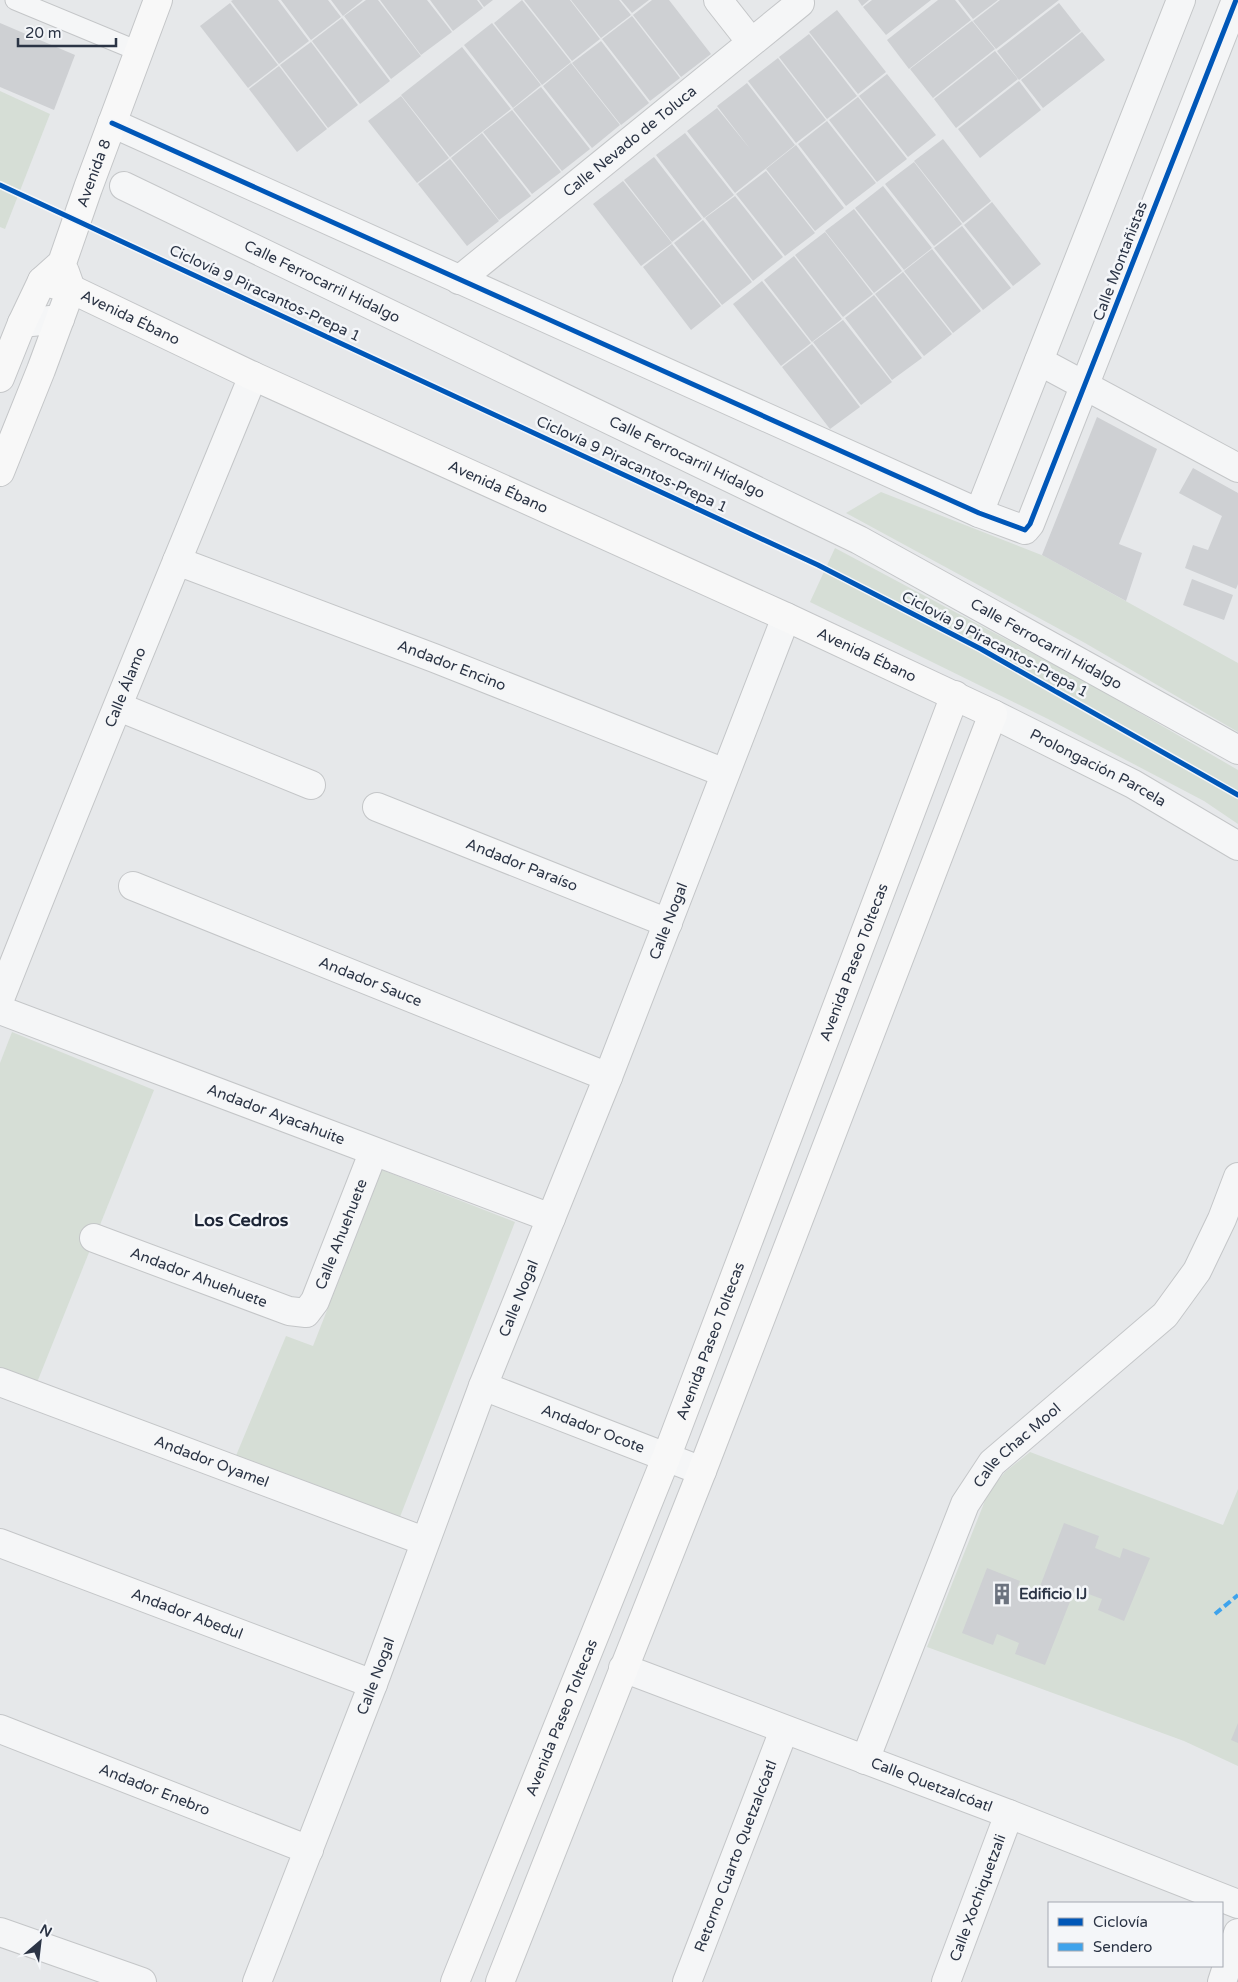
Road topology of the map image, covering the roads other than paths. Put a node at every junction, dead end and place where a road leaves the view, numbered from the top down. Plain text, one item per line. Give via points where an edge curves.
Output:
1 (15, 0) edge
2 (158, 0) edge
3 (718, 0) edge
4 (1181, 0) edge
5 (1236, 0) edge
6 (799, 2) edge
7 (751, 42) junction
8 (138, 51) junction
9 (112, 123) junction
10 (124, 186) dead end
11 (62, 263) junction
12 (459, 280) junction
13 (42, 281) junction
14 (71, 289) junction
15 (60, 319) junction
16 (11, 324) edge
17 (1039, 362) junction
18 (253, 376) junction
19 (0, 378) edge
20 (1084, 386) junction
21 (1238, 468) edge
22 (0, 472) edge
23 (979, 513) junction
24 (177, 561) junction
25 (786, 617) junction
26 (954, 695) junction
27 (119, 707) junction
28 (993, 714) junction
29 (1238, 750) edge
30 (725, 773) junction
31 (311, 785) dead end
32 (377, 807) dead end
33 (1238, 846) edge
34 (133, 886) dead end
35 (668, 923) junction
36 (0, 999) edge
37 (0, 1010) edge
38 (608, 1077) junction
39 (373, 1153) junction
40 (1238, 1176) edge
41 (551, 1218) junction
42 (94, 1238) dead end
43 (306, 1313) joint
44 (0, 1382) edge
45 (482, 1386) junction
46 (666, 1458) junction
47 (702, 1470) junction
48 (424, 1541) junction
49 (0, 1543) edge
50 (623, 1668) junction
51 (373, 1684) junction
52 (0, 1729) edge
53 (784, 1730) junction
54 (865, 1760) junction
55 (1009, 1814) junction
56 (309, 1850) junction
57 (1238, 1904) edge
58 (0, 1932) edge
59 (1238, 1933) edge
60 (142, 1982) edge
61 (257, 1982) edge
62 (455, 1982) edge
63 (500, 1982) edge
64 (687, 1982) edge
65 (946, 1982) edge
66 (1222, 1982) edge

1 - 8 lane
2 - 8 street, Avenida 8
3 - 7 street
4 - 17 street
5 - 20 street, Calle Montañistas
6 - 7 street, Calle Nevado de Toluca
7 - 12 street, Calle Nevado de Toluca
8 - 9 street, Avenida 8
9 - 11 street, Avenida 8
9 - 12 street
10 - 29 street, Calle Ferrocarril Hidalgo via 859,540
11 - 13 street, Avenida 8
11 - 14 street
12 - 23 street
13 - 14 street, Avenida Ébano
13 - 16 street, Avenida 8
14 - 15 street
14 - 18 street, Avenida Ébano
15 - 16 street
15 - 22 street
16 - 19 street, Avenida 8
17 - 20 street
17 - 23 street
18 - 24 street, Calle Álamo
18 - 25 street, Avenida Ébano
20 - 21 street
20 - 23 street, Calle Montañistas via 1030,524 1025,530
24 - 27 street, Calle Álamo
24 - 30 street, Andador Encino
25 - 26 street, Avenida Ébano
25 - 30 street, Calle Nogal
26 - 28 street, Prolongación Parcela
26 - 46 street, Avenida Paseo Toltecas
27 - 31 street
27 - 36 street, Calle Álamo via 72,814
28 - 33 street, Prolongación Parcela via 1133,784
28 - 47 street
30 - 35 street, Calle Nogal
32 - 35 street, Andador Paraíso
34 - 38 street, Andador Sauce
35 - 38 street, Calle Nogal
37 - 39 street, Andador Ayacahuite
38 - 41 street, Calle Nogal
39 - 41 street, Andador Ayacahuite
39 - 43 street, Calle Ahuehuete via 315,1301
40 - 54 street, Calle Chac Mool via 1197,1271 1166,1315 992,1463 970,1496
41 - 45 street, Calle Nogal
42 - 43 street, Andador Ahuehuete via 289,1311
44 - 48 street, Andador Oyamel
45 - 46 street, Andador Ocote
45 - 48 street, Calle Nogal
46 - 47 street, Andador Ocote
46 - 62 street, Avenida Paseo Toltecas
47 - 50 street
48 - 51 street, Calle Nogal
49 - 51 street, Andador Abedul
50 - 53 street, Calle Quetzalcóatl
50 - 63 street
51 - 56 street, Calle Nogal
52 - 56 street, Andador Enebro
53 - 54 street, Calle Quetzalcóatl
53 - 64 street, Retorno Cuarto Quetzalcóatl
54 - 55 street, Calle Quetzalcóatl
55 - 57 street, Calle Quetzalcóatl
55 - 65 street, Calle Xochiquetzali
56 - 61 street, Calle Nogal
58 - 60 street
59 - 66 street

